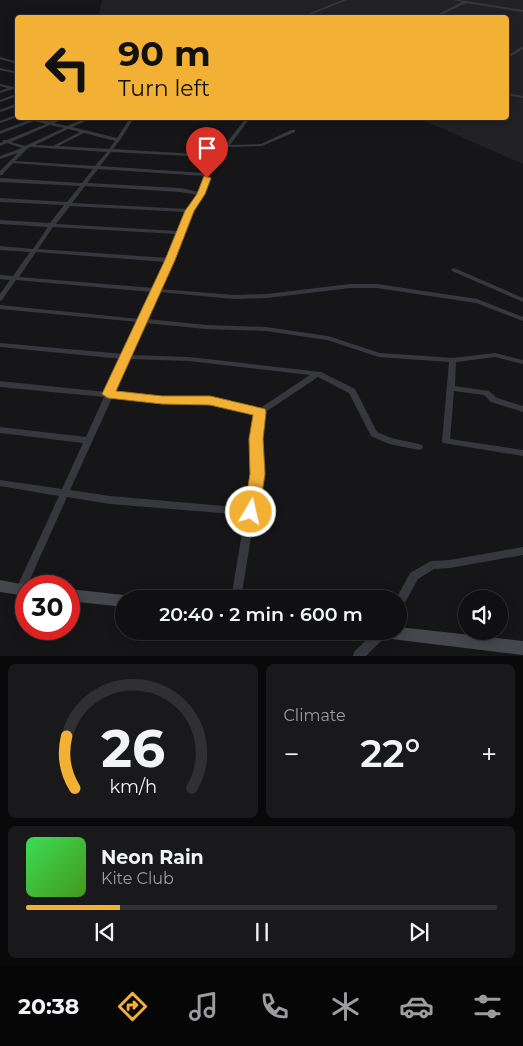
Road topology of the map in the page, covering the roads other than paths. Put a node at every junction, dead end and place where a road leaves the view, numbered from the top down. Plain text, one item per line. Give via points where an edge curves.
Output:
1 (346, 0) edge
2 (454, 0) edge
3 (465, 2) junction
4 (523, 10) edge
5 (306, 15) edge
6 (438, 15) edge
7 (523, 48) edge
8 (509, 56) edge
9 (0, 58) edge
10 (15, 62) edge
11 (0, 69) edge
12 (15, 72) edge
13 (0, 85) edge
14 (12, 88) junction
15 (15, 88) edge
16 (0, 92) edge
17 (15, 95) edge
18 (509, 95) edge
19 (523, 97) edge
20 (0, 101) edge
21 (15, 105) edge
22 (1, 111) edge
23 (15, 114) edge
24 (15, 116) edge
25 (28, 120) edge
26 (37, 120) edge
27 (57, 120) edge
28 (83, 120) edge
29 (131, 120) edge
30 (246, 120) edge
31 (0, 122) edge
32 (48, 124) junction
33 (64, 128) junction
34 (293, 131) dead end
35 (83, 132) junction
36 (0, 133) edge
37 (0, 140) edge
38 (118, 140) junction
39 (7, 142) junction
40 (0, 145) edge
41 (227, 146) junction
42 (26, 147) junction
43 (53, 147) junction
44 (108, 151) junction
45 (213, 156) junction
46 (0, 158) edge
47 (12, 162) junction
48 (96, 167) junction
49 (0, 174) edge
50 (206, 175) junction
51 (0, 180) edge
52 (83, 184) junction
53 (201, 194) junction
54 (0, 200) edge
55 (68, 205) junction
56 (189, 211) junction
57 (0, 222) edge
58 (52, 225) junction
59 (181, 233) junction
60 (0, 248) edge
61 (35, 250) junction
62 (170, 260) junction
63 (454, 270) dead end
64 (0, 277) edge
65 (16, 279) junction
66 (156, 289) junction
67 (0, 299) edge
68 (523, 300) edge
69 (0, 307) edge
70 (523, 318) edge
71 (142, 322) junction
72 (0, 344) edge
73 (126, 357) junction
74 (453, 360) junction
75 (523, 362) edge
76 (318, 374) junction
77 (0, 384) edge
78 (452, 388) junction
79 (108, 394) junction
80 (523, 409) edge
81 (260, 412) junction
82 (0, 430) edge
83 (87, 440) junction
84 (419, 447) dead end
85 (523, 453) edge
86 (0, 484) edge
87 (63, 494) junction
88 (251, 512) junction
89 (523, 551) edge
90 (30, 575) edge
91 (0, 586) edge
92 (15, 588) edge
93 (238, 590) edge
94 (406, 590) edge
95 (80, 596) edge
96 (115, 600) edge
97 (407, 635) edge
98 (373, 640) edge
99 (523, 648) edge
100 (358, 656) edge

1 - 5 street
2 - 3 street
3 - 4 street
3 - 6 street
7 - 8 street
9 - 10 street
11 - 12 street
13 - 14 street
14 - 15 street
14 - 16 street
17 - 20 street
18 - 19 street
21 - 22 street
22 - 23 street
24 - 31 street
25 - 36 street
26 - 32 street
27 - 32 street
28 - 33 street
29 - 38 street
30 - 41 street
32 - 33 street
32 - 39 street
33 - 35 street
33 - 42 street
34 - 41 street via 262,145
35 - 38 street
35 - 43 street
37 - 39 street
38 - 44 street
39 - 40 street
39 - 42 street
41 - 45 street
42 - 43 street
42 - 46 street
42 - 47 street
43 - 44 street
44 - 45 street
44 - 48 street
45 - 50 street via 206,167
47 - 48 street
47 - 49 street
48 - 50 street
48 - 52 street
50 - 53 street
51 - 52 street
52 - 53 street
52 - 55 street
53 - 56 street
54 - 55 street
55 - 56 street
55 - 58 street
56 - 59 street
57 - 58 street
58 - 59 street
58 - 61 street
59 - 62 street
60 - 61 street
61 - 62 street
61 - 65 street
62 - 66 street
63 - 68 street
64 - 65 street
65 - 66 street
65 - 67 street
66 - 70 street via 234,297 378,286 477,300
66 - 71 street
69 - 71 street
71 - 73 street
71 - 74 street via 266,329 328,338 379,355
72 - 73 street
73 - 76 street via 189,359
73 - 79 street
74 - 75 street via 495,355
74 - 78 street
76 - 81 street
76 - 84 street via 352,391 363,418 374,434 389,441
77 - 79 street
78 - 80 street via 486,393 494,400
78 - 85 street via 446,441
79 - 81 street via 210,401
79 - 83 street
81 - 88 street via 256,439 258,474
82 - 83 street
83 - 87 street
86 - 87 street
87 - 88 street
87 - 90 street
88 - 93 street
89 - 94 street via 432,565 414,576
91 - 92 main road
95 - 96 main road
97 - 99 main road
98 - 100 street

